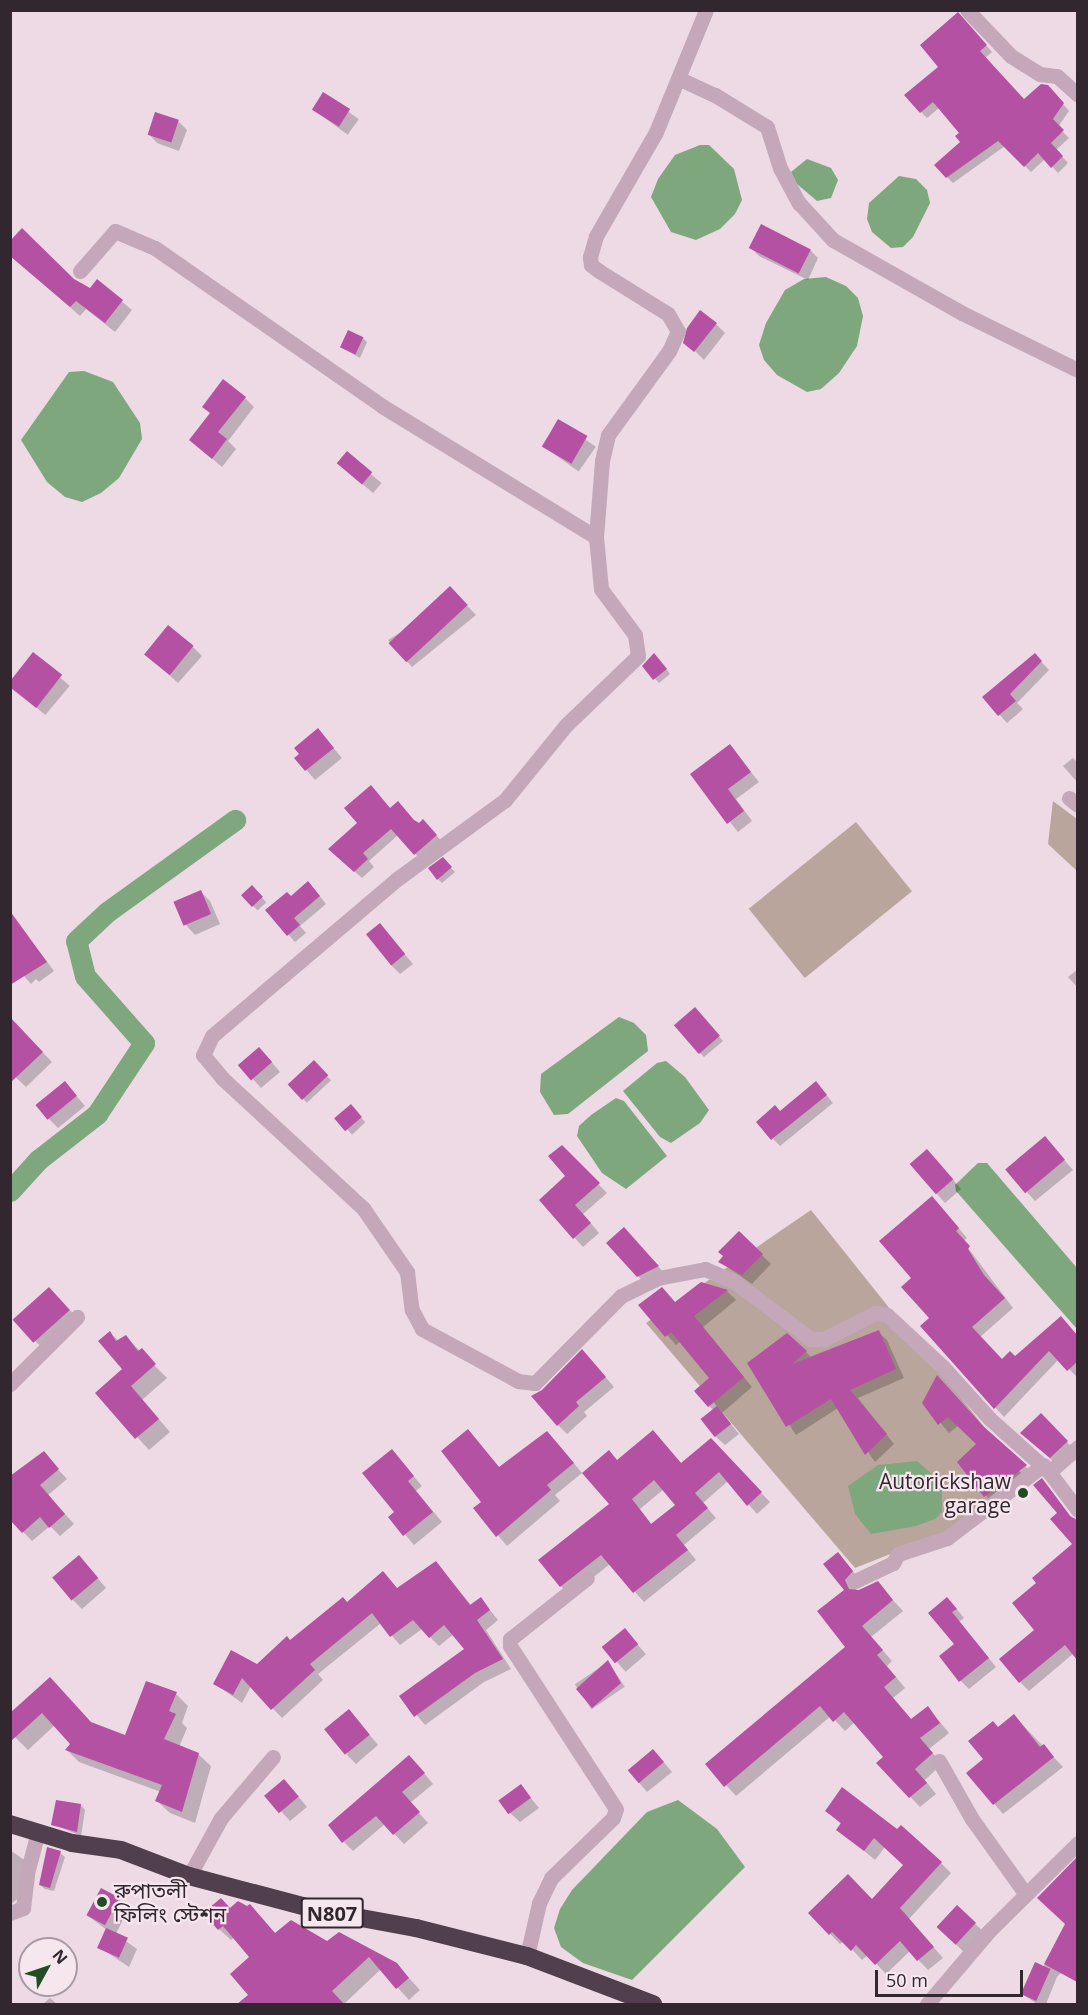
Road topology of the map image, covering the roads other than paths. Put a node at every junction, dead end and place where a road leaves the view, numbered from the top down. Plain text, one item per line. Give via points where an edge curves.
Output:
1 (706, 10) edge
2 (967, 10) edge
3 (680, 79) junction
4 (1077, 95) edge
5 (80, 272) dead end
6 (1077, 370) edge
7 (596, 537) junction
8 (77, 1317) dead end
9 (10, 1384) edge
10 (1077, 1447) edge
11 (1046, 1468) junction
12 (1077, 1510) edge
13 (587, 1578) dead end
14 (855, 1581) dead end
15 (273, 1757) dead end
16 (939, 1761) dead end
17 (10, 1824) edge
18 (38, 1832) junction
19 (1077, 1843) edge
20 (189, 1876) junction
21 (1025, 1893) junction
22 (10, 1913) edge
23 (527, 1956) junction
24 (653, 2004) edge
25 (927, 2004) edge

1 - 3 street
2 - 4 street via 1011,56 1040,74 1057,76
3 - 6 street via 767,127 780,168 799,203 833,240 962,313
3 - 7 street via 656,132 596,236 590,257 591,265 599,271 668,314 678,331 669,351 608,435
5 - 7 street via 115,231 154,248 382,406
7 - 11 street via 601,590 638,640 634,663 566,725 505,800 397,879 212,1036 203,1055 222,1078 363,1208 407,1272 412,1310 422,1329 518,1381 535,1383 621,1296 658,1278 705,1269 735,1282 811,1339 824,1339 875,1313 887,1315 943,1367 990,1419
8 - 9 street
10 - 11 street
11 - 12 street
11 - 14 street via 947,1538 898,1554 893,1563
13 - 23 street via 510,1639 510,1647 616,1809 613,1818 552,1878 539,1903
15 - 20 street via 221,1818
16 - 21 street via 972,1819
17 - 18 highway, N807
18 - 20 highway, N807 via 72,1843 121,1850
18 - 22 street via 27,1872 23,1908
19 - 21 street
20 - 23 highway, N807 via 318,1910 416,1928
21 - 25 street
23 - 24 highway, N807

